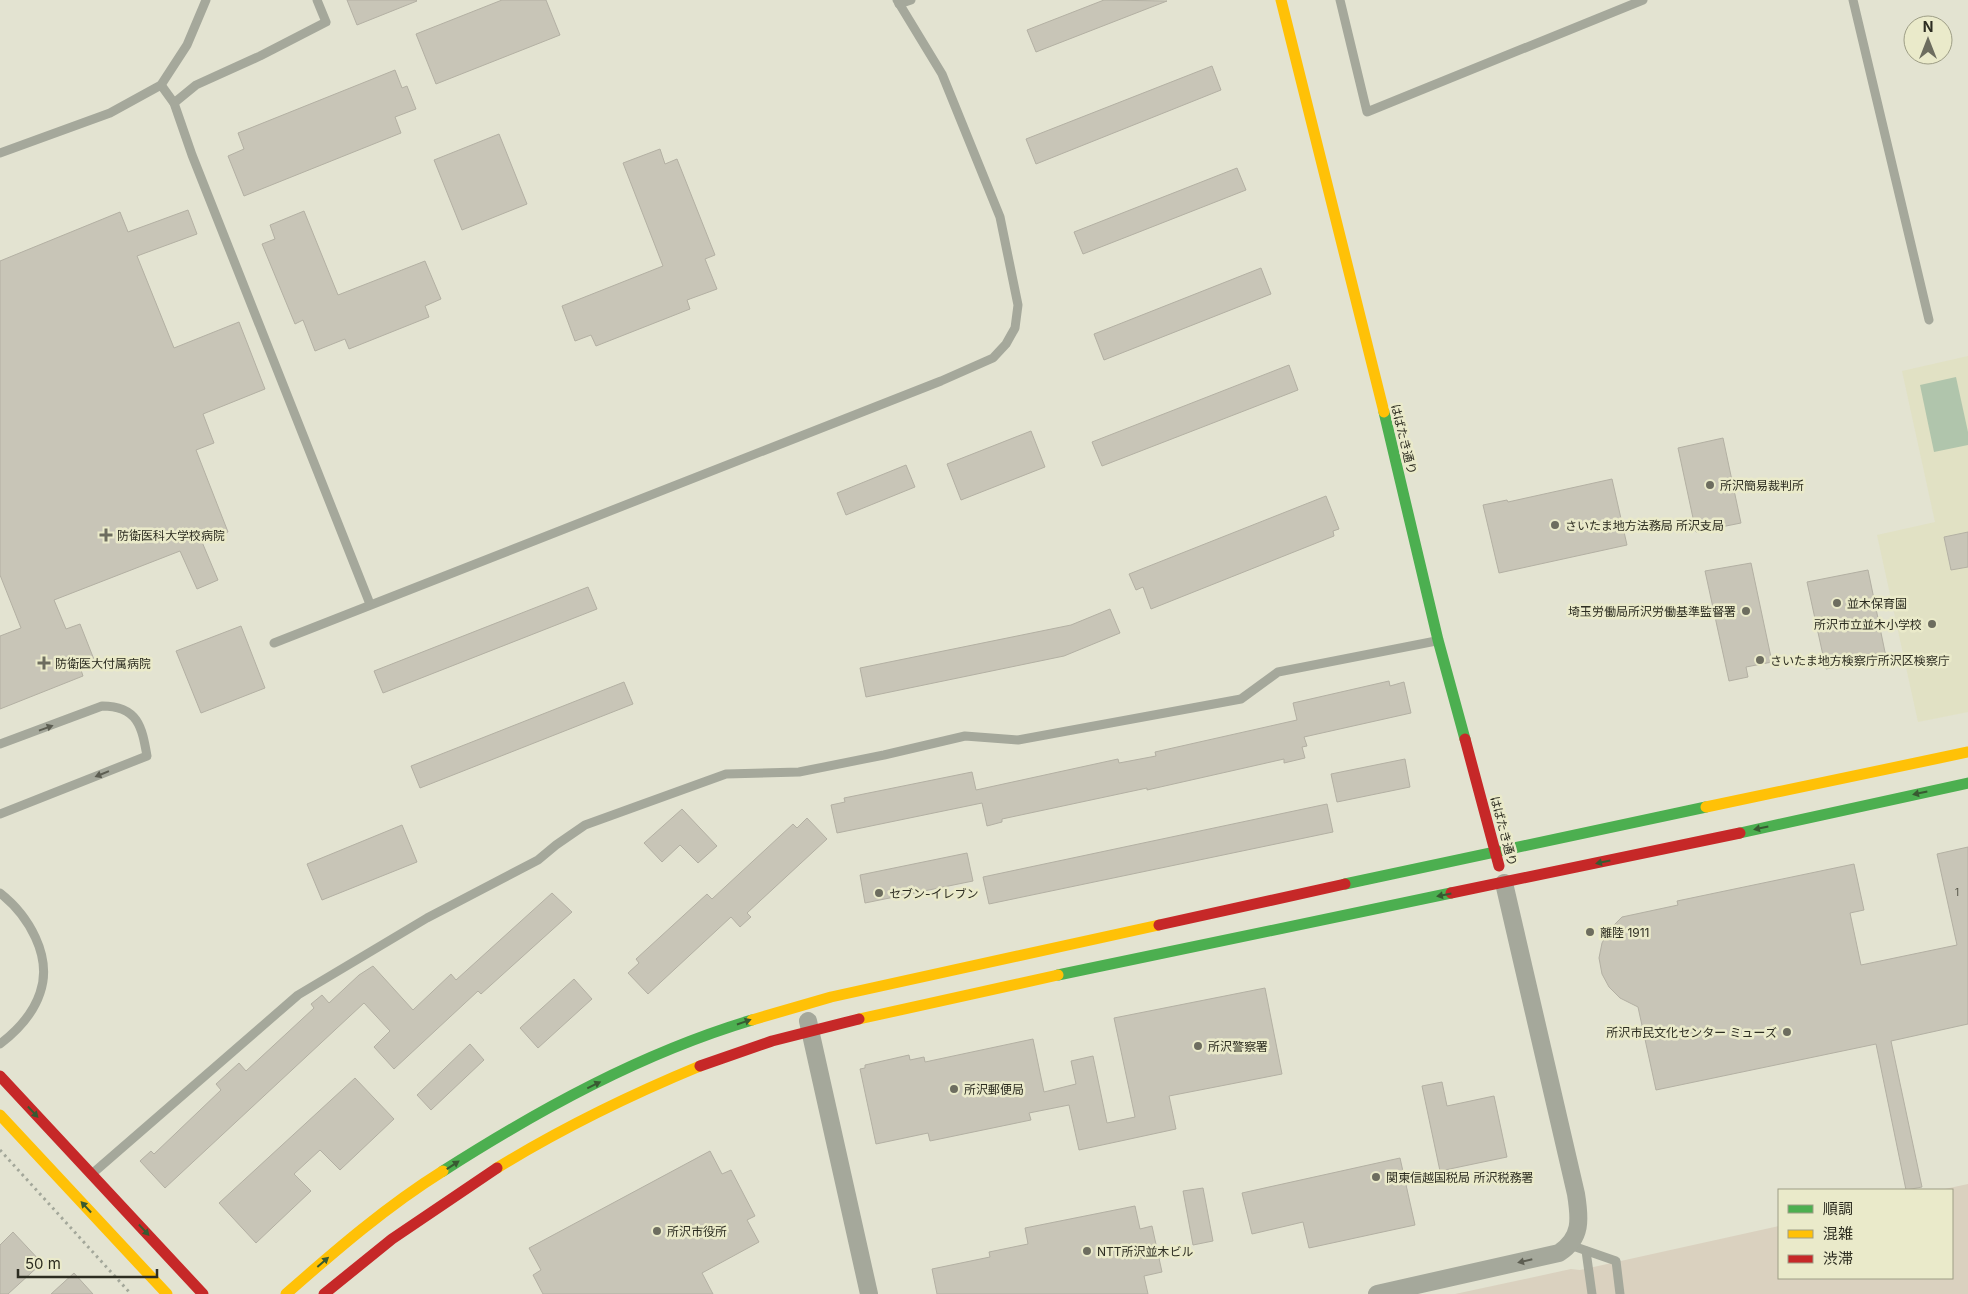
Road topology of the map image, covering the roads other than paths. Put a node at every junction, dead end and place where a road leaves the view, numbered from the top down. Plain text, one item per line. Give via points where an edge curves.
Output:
1 (206, 0) edge
2 (317, 0) edge
3 (911, 0) edge
4 (1282, 0) edge
5 (1340, 0) edge
6 (1643, 0) edge
7 (1853, 0) edge
8 (898, 2) edge
9 (161, 85) junction
10 (174, 103) junction
11 (0, 152) edge
12 (1929, 320) dead end
13 (370, 604) junction
14 (1438, 640) junction
15 (274, 643) dead end
16 (0, 744) edge
17 (1968, 752) edge
18 (1968, 783) edge
19 (0, 814) edge
20 (1494, 851) junction
21 (1504, 883) junction
22 (0, 894) edge
23 (803, 1007) junction
24 (811, 1030) junction
25 (0, 1044) edge
26 (0, 1076) edge
27 (0, 1115) edge
28 (92, 1174) junction
29 (1578, 1248) junction
30 (167, 1294) edge
31 (203, 1294) edge
32 (286, 1294) edge
33 (324, 1294) edge
34 (869, 1294) edge
35 (1377, 1294) edge
36 (1592, 1294) edge
37 (1620, 1294) edge

1 - 9 lane via 187,45
2 - 10 lane via 326,22 196,85
3 - 8 lane
4 - 14 street, はばたき通り
5 - 6 lane via 1367,112
7 - 12 lane
8 - 13 lane via 942,74 1000,217 1018,305 1015,328 1006,344 981,365
9 - 10 lane
9 - 11 lane via 110,113
10 - 13 lane
13 - 15 lane
14 - 20 street, はばたき通り
14 - 28 lane via 1278,672 1241,699 1018,740 965,736 799,772 726,774 586,825 538,860 427,918 298,996
16 -> 19 lane via 102,706 113,706 135,718 147,756
17 - 20 street
18 -> 21 street
20 - 21 street, はばたき通り
20 - 23 street via 830,997
21 -> 24 street via 1177,949
21 - 29 street via 1578,1209
22 - 25 lane via 31,930 43,966 41,991 36,1004 17,1030
23 - 24 street
32 -> 23 street via 404,1198 481,1147 553,1106 694,1040 758,1017
24 - 33 street via 702,1066 555,1133 436,1207 357,1265
24 - 34 street
26 -> 28 street
30 -> 27 street
28 -> 31 street
29 -> 35 street
29 - 36 lane
29 - 37 lane via 1616,1260

